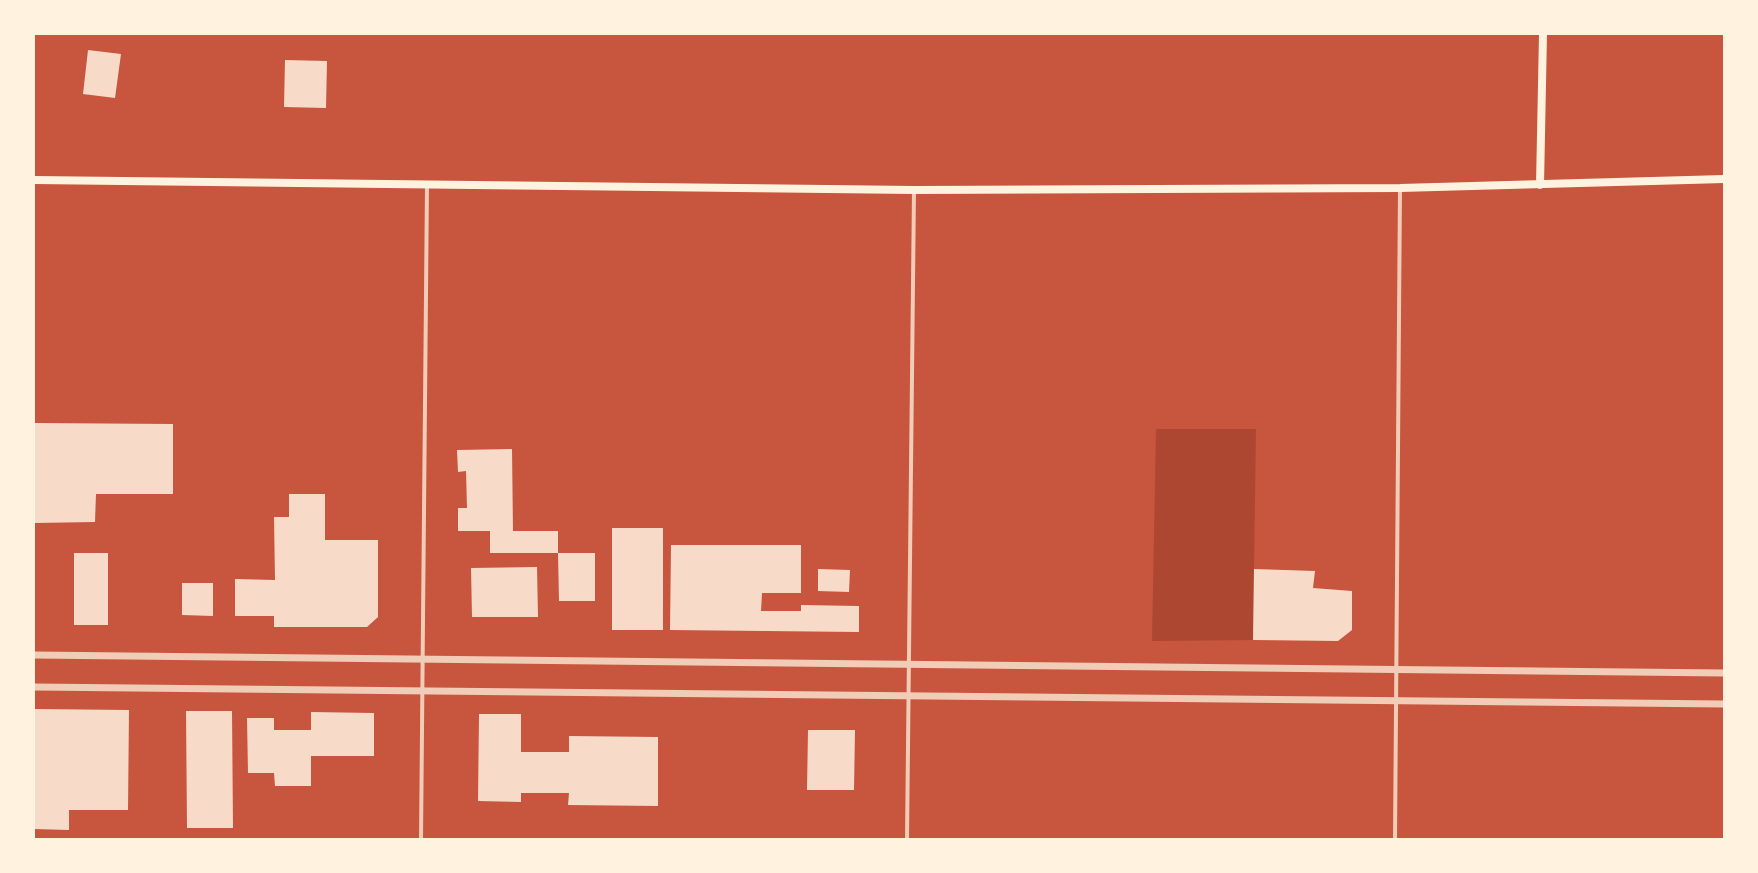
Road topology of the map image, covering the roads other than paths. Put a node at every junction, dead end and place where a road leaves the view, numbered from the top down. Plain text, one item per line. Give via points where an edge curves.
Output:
1 (1544, 34) edge
2 (1724, 179) edge
3 (34, 180) edge
4 (427, 185) junction
5 (1540, 186) junction
6 (1400, 188) junction
7 (914, 190) junction
8 (34, 655) edge
9 (422, 659) junction
10 (909, 664) junction
11 (1397, 670) junction
12 (1724, 673) edge
13 (34, 686) edge
14 (422, 691) junction
15 (908, 696) junction
16 (1396, 701) junction
17 (1724, 704) edge
18 (421, 839) edge
19 (907, 839) edge
20 (1395, 839) edge

1 - 5 main road
2 - 5 main road
3 - 4 main road
4 - 7 main road
4 - 9 street
5 - 6 main road
6 - 7 main road
6 - 11 street
7 - 10 street
8 - 9 street
9 - 10 street
9 - 14 street
10 - 11 street
10 - 15 street
11 - 12 street
11 - 16 street
13 - 14 street
14 - 15 street
14 - 18 street
15 - 16 street
15 - 19 street
16 - 17 street
16 - 20 street

